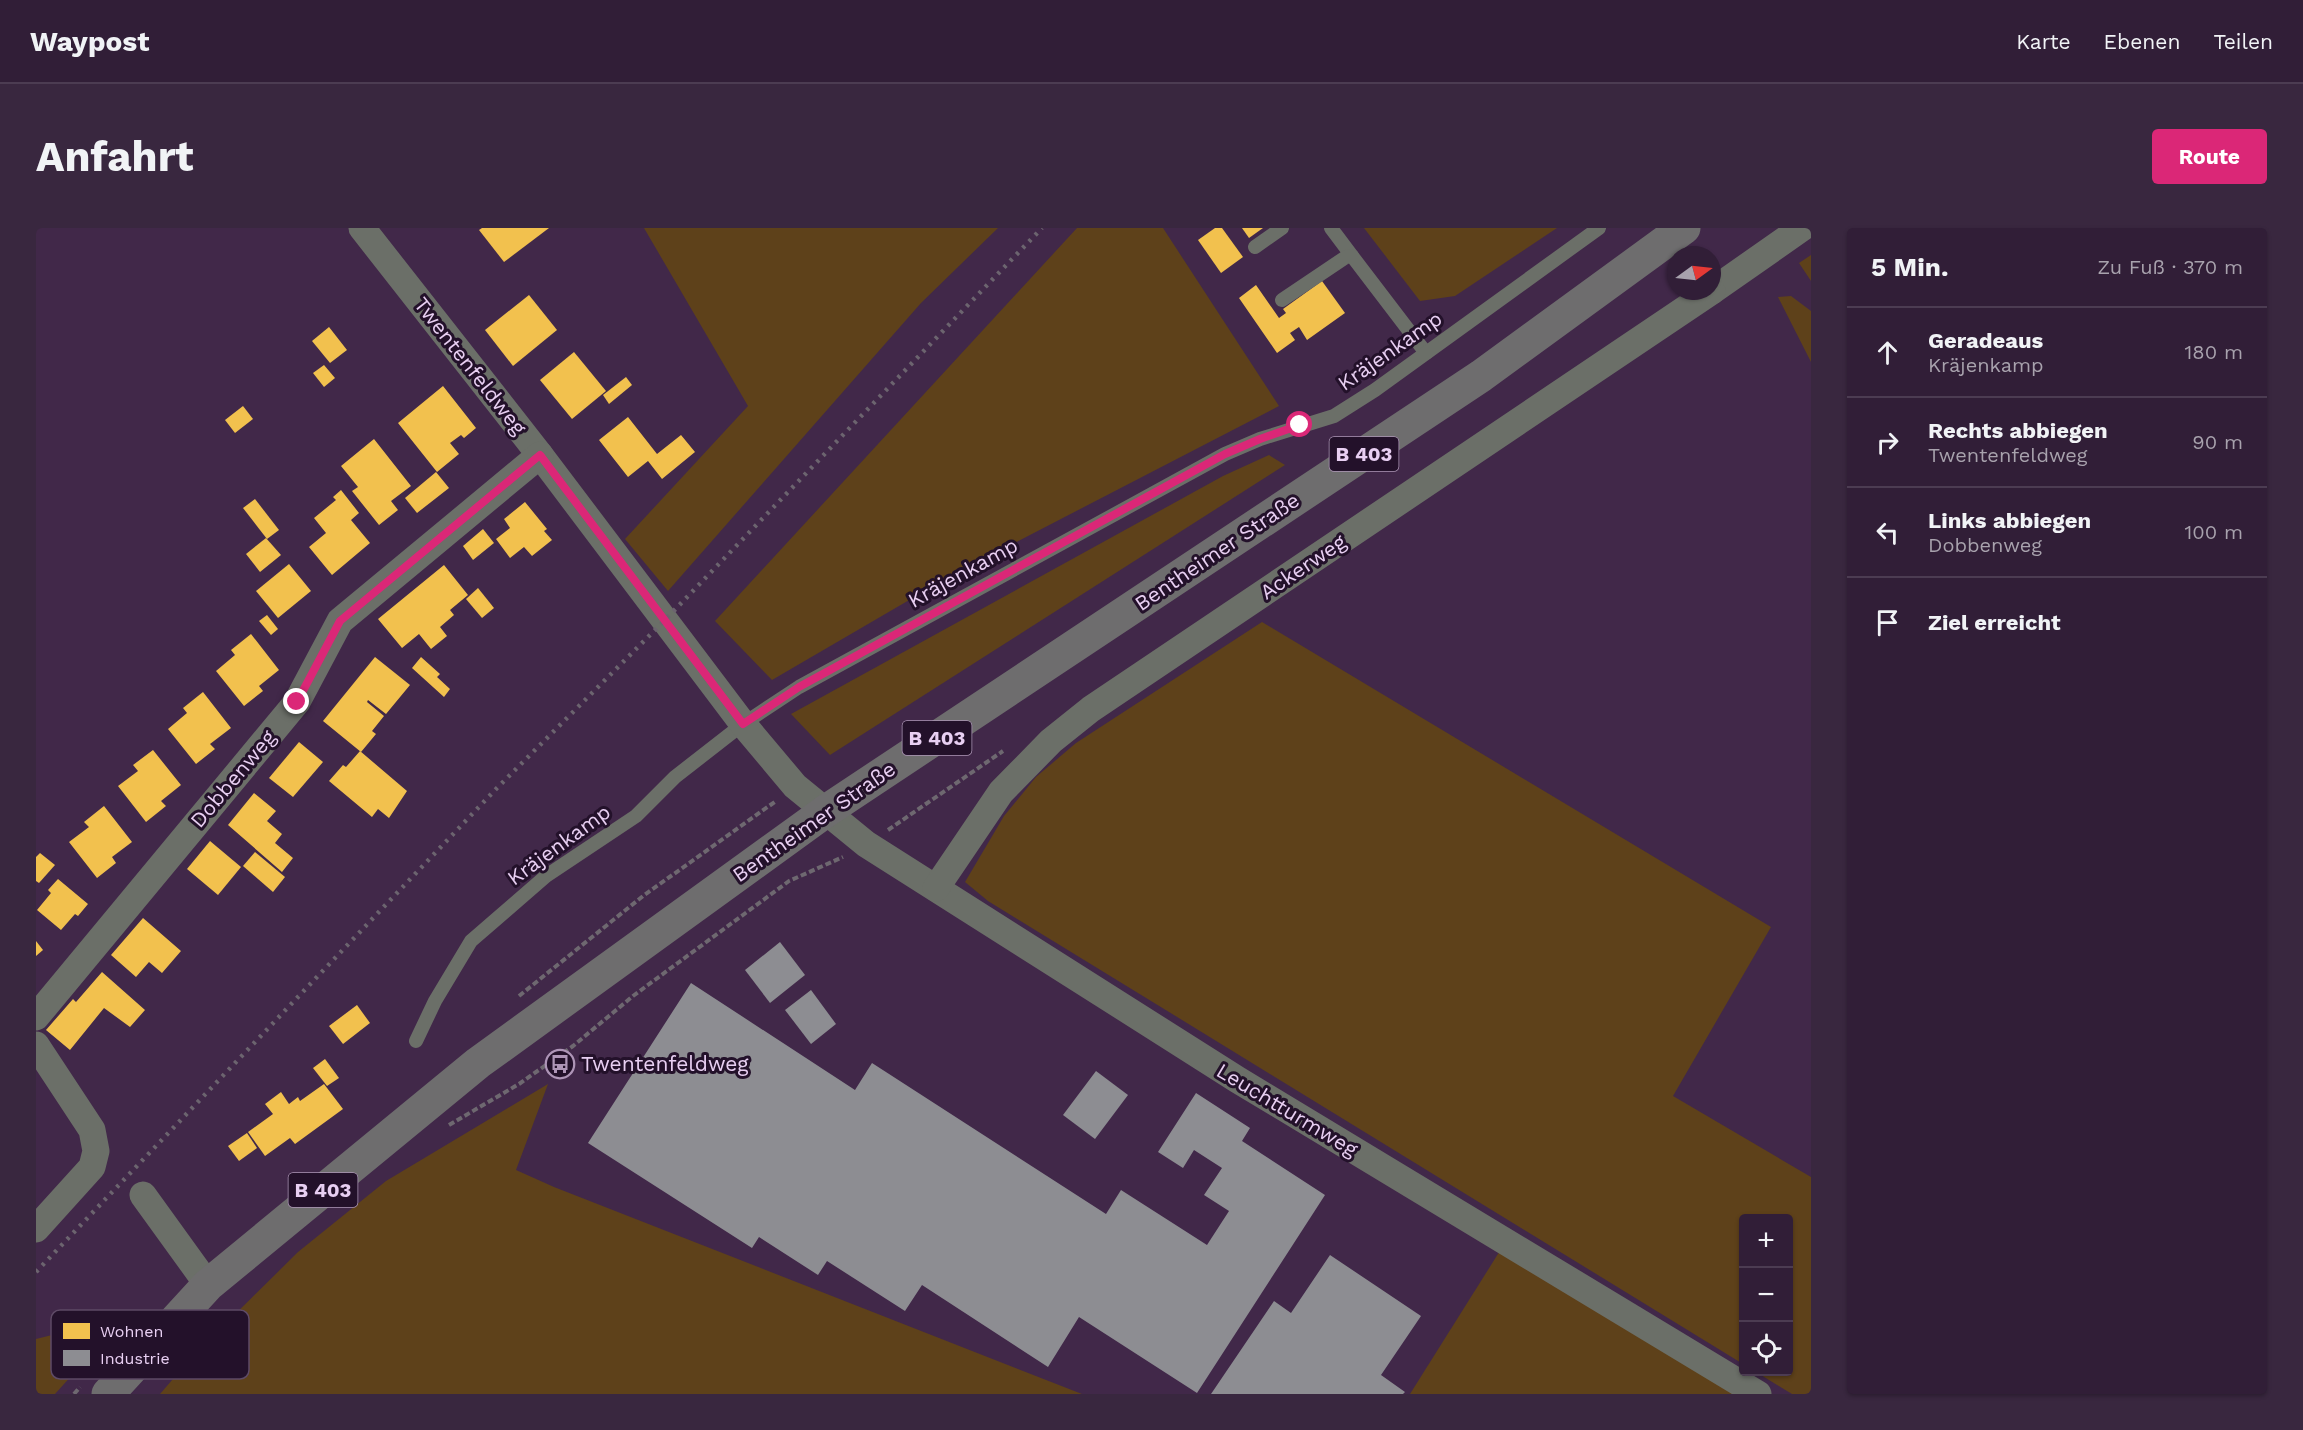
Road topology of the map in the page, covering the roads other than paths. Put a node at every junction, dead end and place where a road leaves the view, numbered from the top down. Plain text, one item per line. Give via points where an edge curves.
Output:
1 (362, 228) edge
2 (1282, 228) edge
3 (1331, 228) edge
4 (1599, 228) edge
5 (1684, 228) edge
6 (1802, 228) edge
7 (1255, 248) dead end
8 (1352, 256) junction
9 (1721, 285) edge
10 (1282, 300) dead end
11 (1699, 300) edge
12 (1426, 353) junction
13 (540, 455) junction
14 (743, 724) junction
15 (826, 811) junction
16 (936, 888) junction
17 (36, 1017) edge
18 (416, 1041) dead end
19 (36, 1045) edge
20 (143, 1195) dead end
21 (36, 1229) edge
22 (208, 1285) junction
23 (185, 1310) edge
24 (122, 1379) edge
25 (108, 1394) edge
26 (1758, 1394) edge

1 - 13 street, Twentenfeldweg
2 - 7 lane
3 - 8 lane
4 - 12 lane, Kräjenkamp
5 - 15 main road, Bentheimer Straße / B 403 via 1481,376
6 - 9 street, Ackerweg
8 - 10 lane
8 - 12 lane
11 - 16 street, Ackerweg via 1050,741 1001,792
12 - 14 lane, Kräjenkamp via 1334,416 1225,454 799,687
13 - 14 street, Twentenfeldweg
13 - 17 street, Dobbenweg via 340,621 297,702
14 - 15 street, Twentenfeldweg via 795,786
14 - 18 lane, Kräjenkamp via 675,777 636,816 546,876 471,941
15 - 16 street, Leuchtturmweg via 866,844
15 - 22 main road, Bentheimer Straße / B 403 via 478,1063
16 - 26 street, Leuchtturmweg via 1248,1086
19 - 21 street via 92,1130 96,1150 92,1167
20 - 22 street
22 - 23 main road, Bentheimer Straße / B 403
24 - 25 main road, Bentheimer Straße / B 403

